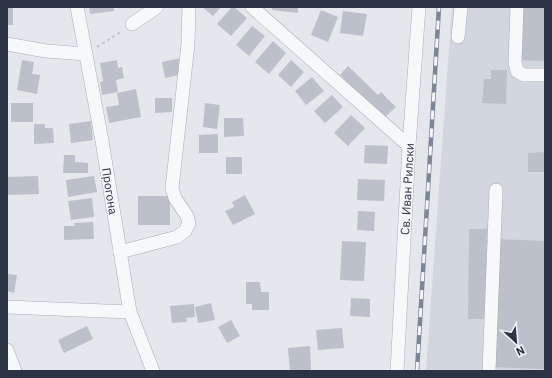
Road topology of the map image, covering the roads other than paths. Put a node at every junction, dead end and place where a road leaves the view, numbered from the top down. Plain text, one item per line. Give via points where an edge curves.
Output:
1 (77, 7) edge
2 (157, 7) edge
3 (189, 7) edge
4 (252, 7) edge
5 (419, 7) edge
6 (461, 7) edge
7 (517, 7) edge
8 (132, 24) road end
9 (458, 37) dead end
10 (7, 44) edge
11 (86, 54) junction
12 (545, 76) edge
13 (409, 146) junction
14 (496, 190) dead end
15 (120, 252) junction
16 (7, 307) edge
17 (130, 312) junction
18 (7, 350) edge
19 (15, 371) edge
20 (153, 371) edge
21 (396, 371) edge
22 (489, 371) edge

1 - 11 street, Прогона
2 - 8 street
3 - 15 street via 188,44 172,188 189,223 185,231 177,236
4 - 13 street
5 - 13 street, Св. Иван Рилски
6 - 9 street
7 - 12 street via 517,71 524,75
10 - 11 street via 46,51
11 - 15 street, Прогона
13 - 21 street, Св. Иван Рилски
14 - 22 street
15 - 17 street, Прогона
16 - 17 street
17 - 20 street, Прогона
18 - 19 street

